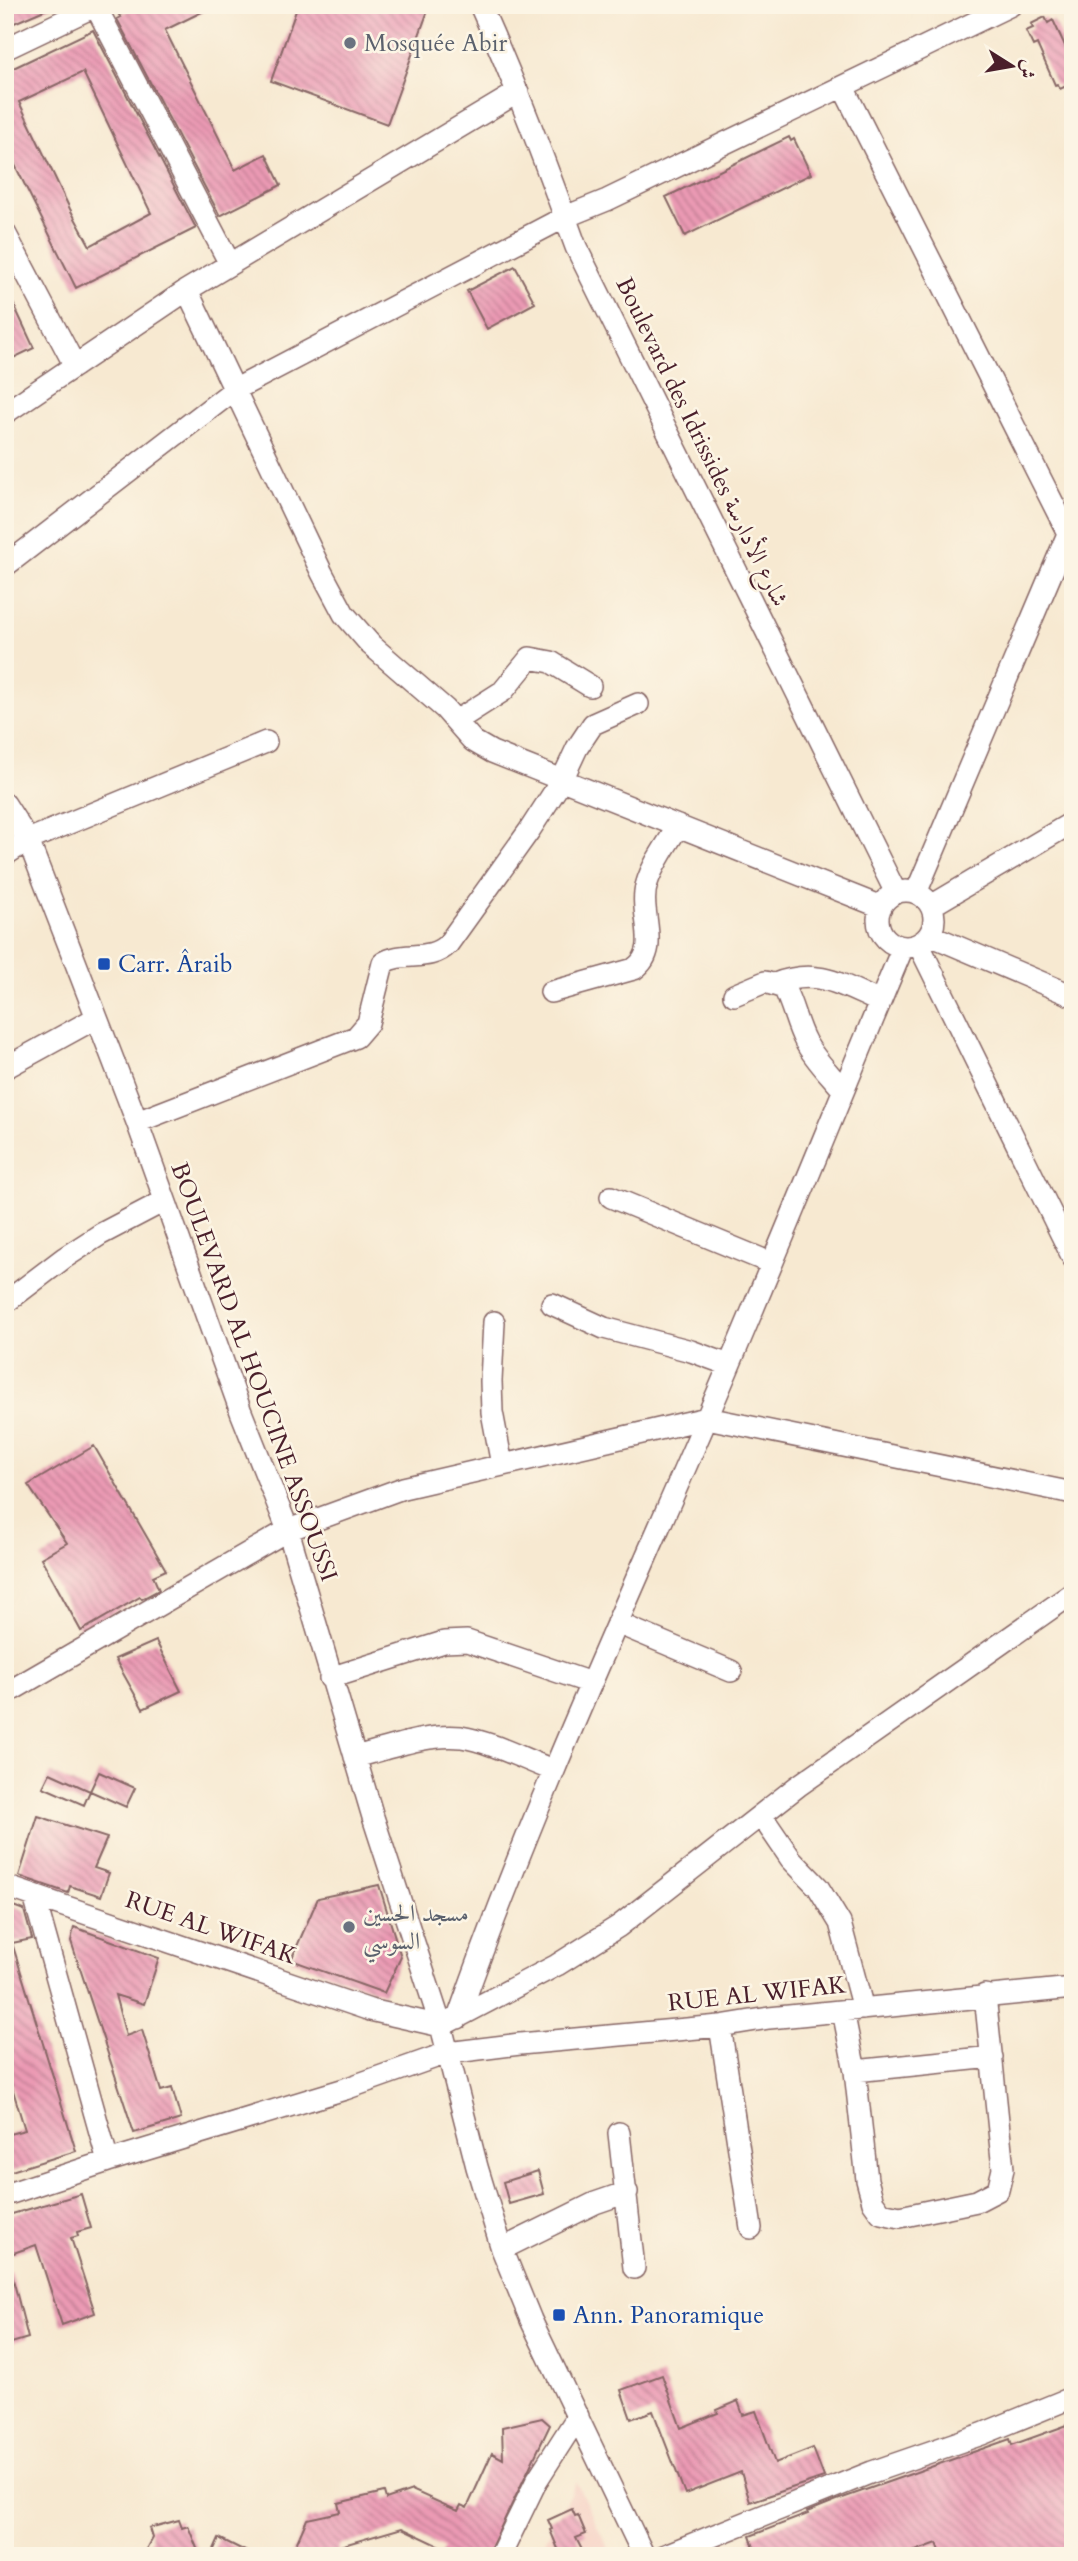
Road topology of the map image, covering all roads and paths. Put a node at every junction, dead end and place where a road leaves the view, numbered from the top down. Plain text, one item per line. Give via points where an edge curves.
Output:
1 (96, 5) edge
2 (480, 5) edge
3 (1011, 5) edge
4 (5, 49) edge
5 (844, 87) junction
6 (518, 92) junction
7 (565, 217) junction
8 (5, 233) edge
9 (230, 264) junction
10 (187, 290) junction
11 (75, 366) junction
12 (234, 390) junction
13 (5, 413) edge
14 (1071, 527) edge
15 (5, 566) edge
16 (590, 687) dead end
17 (638, 704) dead end
18 (456, 721) junction
19 (266, 742) dead end
20 (562, 780) junction
21 (5, 804) edge
22 (1073, 822) edge
23 (678, 826) junction
24 (28, 840) junction
25 (5, 855) edge
26 (906, 900) junction
27 (917, 942) junction
28 (775, 984) junction
29 (551, 992) dead end
30 (734, 995) dead end
31 (1073, 996) edge
32 (880, 1002) junction
33 (96, 1018) junction
34 (5, 1068) edge
35 (843, 1090) junction
36 (137, 1122) junction
37 (611, 1197) dead end
38 (164, 1201) junction
39 (1073, 1258) edge
40 (771, 1263) junction
41 (5, 1303) edge
42 (552, 1304) dead end
43 (494, 1322) dead end
44 (729, 1365) junction
45 (707, 1418) junction
46 (502, 1465) junction
47 (1073, 1493) edge
48 (288, 1530) junction
49 (1073, 1593) edge
50 (617, 1623) junction
51 (731, 1671) dead end
52 (330, 1678) junction
53 (590, 1683) junction
54 (5, 1694) edge
55 (355, 1757) junction
56 (553, 1770) junction
57 (761, 1815) junction
58 (5, 1886) edge
59 (34, 1896) junction
60 (1073, 1988) edge
61 (985, 1995) junction
62 (853, 2010) junction
63 (449, 2022) junction
64 (720, 2026) junction
65 (447, 2053) junction
66 (992, 2057) junction
67 (855, 2071) junction
68 (619, 2133) dead end
69 (108, 2161) junction
70 (627, 2192) junction
71 (5, 2195) edge
72 (751, 2228) dead end
73 (502, 2249) junction
74 (634, 2268) dead end
75 (1073, 2397) edge
76 (578, 2416) junction
77 (500, 2556) edge
78 (644, 2556) edge
79 (663, 2556) edge

1 - 4 street
1 - 9 street
2 - 6 street, Boulevard des Idrissides شارع الأدارسة
3 - 5 street
5 - 7 street
5 - 14 street
6 - 7 street, Boulevard des Idrissides شارع الأدارسة
6 - 9 street
7 - 12 street
7 - 26 street, Boulevard des Idrissides شارع الأدارسة via 576,247
8 - 11 street
9 - 10 street
10 - 11 street
10 - 12 street
11 - 13 street
12 - 15 street
12 - 18 street via 344,614 370,645
14 - 26 street
16 - 18 street via 551,662 530,659 503,691
17 - 20 street via 593,724
18 - 20 street via 473,741 492,752
19 - 24 street
20 - 23 street
20 - 36 street via 448,944 430,956 383,963 368,1023 356,1037
21 - 24 street, BOULEVARD AL HOUCINE ASSOUSSI
22 - 26 street
23 - 26 street
23 - 29 street via 646,885 650,945 644,962 634,969
24 - 25 street
24 - 33 street, BOULEVARD AL HOUCINE ASSOUSSI
26 - 27 street via 934,915
26 - 27 street via 878,918 892,944
27 - 31 street
27 - 32 street
27 - 39 street
28 - 30 street via 765,982
28 - 32 street via 794,976 830,979
28 - 35 street via 784,988 794,1006 804,1039 816,1058
32 - 35 street
33 - 34 street
33 - 36 street, BOULEVARD AL HOUCINE ASSOUSSI
35 - 40 street
36 - 38 street, BOULEVARD AL HOUCINE ASSOUSSI
37 - 40 street
38 - 41 street via 101,1234
38 - 48 street, BOULEVARD AL HOUCINE ASSOUSSI
40 - 44 street
42 - 44 street via 604,1328
43 - 46 street via 492,1412
44 - 45 street
45 - 46 street
45 - 47 street
45 - 50 street
46 - 48 street via 402,1489
48 - 52 street, BOULEVARD AL HOUCINE ASSOUSSI
48 - 54 street
49 - 57 street
50 - 51 street
50 - 53 street
52 - 53 street via 444,1642 467,1641
52 - 55 street, BOULEVARD AL HOUCINE ASSOUSSI
53 - 56 street
55 - 56 street via 433,1738 460,1737
55 - 63 street, BOULEVARD AL HOUCINE ASSOUSSI
56 - 63 street
57 - 62 street via 840,1923
57 - 63 street via 598,1940
58 - 59 street, RUE AL WIFAK
59 - 63 street, RUE AL WIFAK via 370,2010
59 - 69 street
60 - 61 street, RUE AL WIFAK
61 - 62 street, RUE AL WIFAK
61 - 66 street
62 - 64 street, RUE AL WIFAK
62 - 67 street
63 - 65 street, BOULEVARD AL HOUCINE ASSOUSSI
64 - 65 street, RUE AL WIFAK
64 - 72 street
65 - 69 street, RUE AL WIFAK via 321,2097
65 - 73 street, BOULEVARD AL HOUCINE ASSOUSSI
66 - 67 street
66 - 67 street via 1003,2169 998,2190 977,2200 900,2217 881,2213 870,2194
68 - 70 street
69 - 71 street, RUE AL WIFAK
70 - 73 street
70 - 74 street
73 - 76 street, BOULEVARD AL HOUCINE ASSOUSSI
75 - 79 street
76 - 77 street via 537,2480
76 - 78 street, BOULEVARD AL HOUCINE ASSOUSSI

